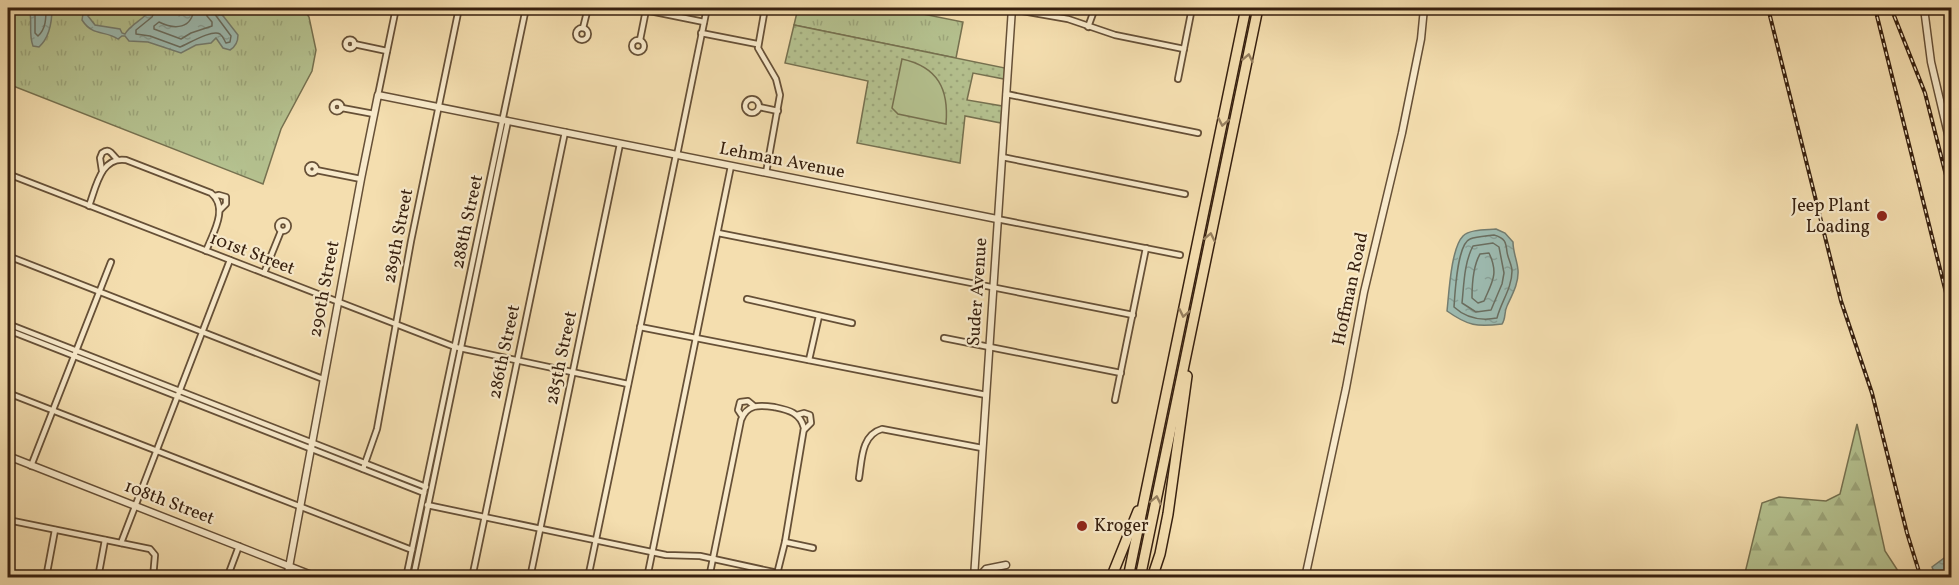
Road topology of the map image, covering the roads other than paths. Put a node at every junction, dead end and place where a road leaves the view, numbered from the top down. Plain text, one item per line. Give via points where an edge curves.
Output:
1 (396, 8) edge
2 (459, 8) edge
3 (526, 8) edge
4 (588, 8) edge
5 (635, 8) edge
6 (707, 8) edge
7 (765, 8) edge
8 (1012, 8) edge
9 (1095, 8) edge
10 (1192, 8) edge
11 (1246, 8) edge
12 (1258, 8) edge
13 (1424, 8) edge
14 (1924, 8) edge
15 (646, 10) junction
16 (704, 22) junction
17 (1088, 27) junction
18 (583, 28) dead end
19 (701, 33) junction
20 (640, 40) dead end
21 (354, 44) dead end
22 (757, 45) junction
23 (1184, 49) junction
24 (387, 51) junction
25 (1178, 79) dead end
26 (1006, 94) junction
27 (378, 95) junction
28 (438, 107) junction
29 (759, 107) dead end
30 (342, 108) dead end
31 (778, 111) junction
32 (374, 114) junction
33 (505, 120) junction
34 (565, 132) junction
35 (1198, 133) dead end
36 (620, 144) junction
37 (1952, 151) edge
38 (676, 155) junction
39 (1002, 157) junction
40 (114, 160) junction
41 (731, 166) junction
42 (316, 170) dead end
43 (102, 171) junction
44 (766, 173) junction
45 (8, 174) edge
46 (361, 179) junction
47 (1185, 194) dead end
48 (215, 196) junction
49 (89, 206) junction
50 (220, 210) junction
51 (997, 219) junction
52 (280, 231) dead end
53 (718, 233) junction
54 (1146, 248) junction
55 (206, 251) junction
56 (1180, 255) dead end
57 (8, 256) edge
58 (230, 260) junction
59 (111, 262) dead end
60 (264, 273) junction
61 (993, 288) junction
62 (99, 292) junction
63 (747, 299) dead end
64 (338, 302) junction
65 (1133, 315) junction
66 (1194, 315) junction
67 (819, 316) junction
68 (852, 323) dead end
69 (8, 324) edge
70 (396, 324) junction
71 (640, 327) junction
72 (8, 330) edge
73 (203, 333) junction
74 (696, 338) junction
75 (944, 338) dead end
76 (458, 348) junction
77 (989, 348) junction
78 (75, 353) junction
79 (809, 360) junction
80 (517, 361) junction
81 (129, 371) junction
82 (573, 372) junction
83 (1121, 373) junction
84 (127, 377) junction
85 (323, 379) junction
86 (628, 384) junction
87 (8, 393) edge
88 (179, 394) junction
89 (986, 395) junction
90 (1115, 400) dead end
91 (754, 406) junction
92 (53, 410) junction
93 (742, 416) junction
94 (799, 417) junction
95 (804, 430) junction
96 (311, 445) junction
97 (982, 448) junction
98 (157, 452) junction
99 (8, 456) edge
100 (365, 463) junction
101 (31, 465) junction
102 (363, 469) junction
103 (859, 478) dead end
104 (427, 489) junction
105 (1147, 490) junction
106 (425, 504) junction
107 (136, 506) junction
108 (300, 507) junction
109 (484, 518) junction
110 (8, 520) edge
111 (540, 529) junction
112 (55, 530) junction
113 (105, 540) junction
114 (596, 540) junction
115 (785, 542) junction
116 (122, 543) junction
117 (239, 546) junction
118 (813, 548) dead end
119 (415, 550) junction
120 (652, 552) junction
121 (713, 559) junction
122 (1006, 565) dead end
123 (290, 566) junction
124 (777, 575) edge
125 (46, 578) edge
126 (98, 578) edge
127 (153, 578) edge
128 (227, 578) edge
129 (287, 578) edge
130 (319, 578) edge
131 (406, 578) edge
132 (412, 578) edge
133 (472, 578) edge
134 (530, 578) edge
135 (588, 578) edge
136 (646, 578) edge
137 (709, 578) edge
138 (976, 578) edge
139 (1111, 578) edge
140 (1128, 578) edge
141 (1140, 578) edge
142 (1152, 578) edge
143 (1305, 578) edge

1 - 24 street, 290th Street
2 - 28 street, 289th Street
3 - 33 street, 288th Street
4 - 18 street
5 - 15 street
6 - 16 street
7 - 22 street
8 - 17 street
8 - 26 street, Suder Avenue
9 - 17 street
10 - 23 street
11 -> 105 highway
66 -> 12 highway
13 - 143 street, Hoffman Road via 1402,133 1364,292
14 - 37 street via 1930,62
15 - 16 street
15 - 20 street
16 - 19 street
17 - 23 street
19 - 22 street
19 - 38 street
21 - 24 street
22 - 31 street via 777,82
23 - 25 street
24 - 27 street, 290th Street
26 - 35 street
26 - 39 street, Suder Avenue
27 - 28 street, Lehman Avenue
27 - 32 street, 290th Street
28 - 33 street, Lehman Avenue
28 - 70 street, 289th Street
29 - 31 street
30 - 32 street
31 - 44 street
32 - 46 street, 290th Street
33 - 34 street, Lehman Avenue
33 - 76 street, 288th Street
34 - 36 street, Lehman Avenue
34 - 80 street, 286th Street
36 - 38 street, Lehman Avenue
36 - 82 street, 285th Street
38 - 41 street, Lehman Avenue
38 - 71 street
39 - 47 street
39 - 51 street, Suder Avenue
40 - 43 street
40 - 43 street via 112,152 105,151 100,158
40 - 48 street via 126,160
41 - 44 street, Lehman Avenue
41 - 53 street
42 - 46 street
43 - 49 street
44 - 51 street, Lehman Avenue
45 - 49 street, 101st Street
46 - 64 street, 290th Street
48 - 50 street
48 - 50 street via 226,197
49 - 55 street, 101st Street
50 - 55 street
51 - 54 street, Lehman Avenue
51 - 61 street, Suder Avenue
52 - 60 street
53 - 61 street
53 - 74 street
54 - 56 street, Lehman Avenue
54 - 65 street
55 - 58 street, 101st Street
57 - 62 street
58 - 60 street, 101st Street
58 - 73 street
59 - 62 street
60 - 64 street, 101st Street
61 - 65 street
61 - 77 street, Suder Avenue
62 - 73 street
62 - 78 street
63 - 67 street
64 - 70 street, 101st Street
64 - 85 street, 290th Street
65 - 83 street
141 -> 66 highway
66 - 142 highway via 1170,502
67 - 68 street
67 - 79 street
69 - 78 street
70 - 76 street, 101st Street
70 - 100 street, 289th Street via 377,429
71 - 74 street
71 - 86 street
72 - 78 street
73 - 85 street
73 - 88 street
74 - 79 street
74 - 120 street
75 - 77 street
76 - 80 street, 101st Street
76 - 104 street, 288th Street
77 - 83 street
77 - 89 street, Suder Avenue
78 - 81 street
78 - 84 street
78 - 92 street
79 - 89 street
80 - 82 street, 101st Street
80 - 109 street, 286th Street
81 - 84 street
81 - 88 street
82 - 86 street, 101st Street
82 - 111 street, 285th Street
83 - 90 street
84 - 88 street
85 - 96 street, 290th Street
86 - 114 street
87 - 92 street
88 - 96 street
88 - 98 street
89 - 97 street, Suder Avenue
91 - 93 street
91 - 93 street via 748,400 740,402 738,410
91 - 94 street via 781,409
92 - 98 street
92 - 101 street
93 - 121 street
94 - 95 street
94 - 95 street via 804,413 810,415 811,423
95 - 115 street
96 - 100 street
96 - 102 street
96 - 108 street, 290th Street
97 - 103 street via 887,429 873,433 865,444
97 - 138 street, Suder Avenue
98 - 107 street
98 - 108 street
99 - 101 street, 108th Street
100 - 102 street, 289th Street
100 - 104 street
101 - 107 street, 108th Street
102 - 104 street
104 - 106 street, 288th Street
105 - 139 highway
105 - 140 highway
106 - 109 street
106 - 119 street, 288th Street
107 - 116 street
107 - 117 street, 108th Street
108 - 119 street
108 - 123 street, 290th Street
109 - 111 street
109 - 133 street, 286th Street
110 - 112 street
111 - 114 street
111 - 134 street, 285th Street
112 - 113 street
112 - 125 street
113 - 116 street
113 - 126 street
114 - 120 street
114 - 135 street
115 - 118 street
115 - 124 street
116 - 127 street via 150,549 155,555
117 - 123 street, 108th Street
117 - 128 street
119 - 131 street, 288th Street
119 - 132 street, 288th Street
120 - 121 street
120 - 136 street
121 - 124 street
121 - 137 street
122 - 138 street via 986,569
123 - 129 street, 290th Street
123 - 130 street, 108th Street

